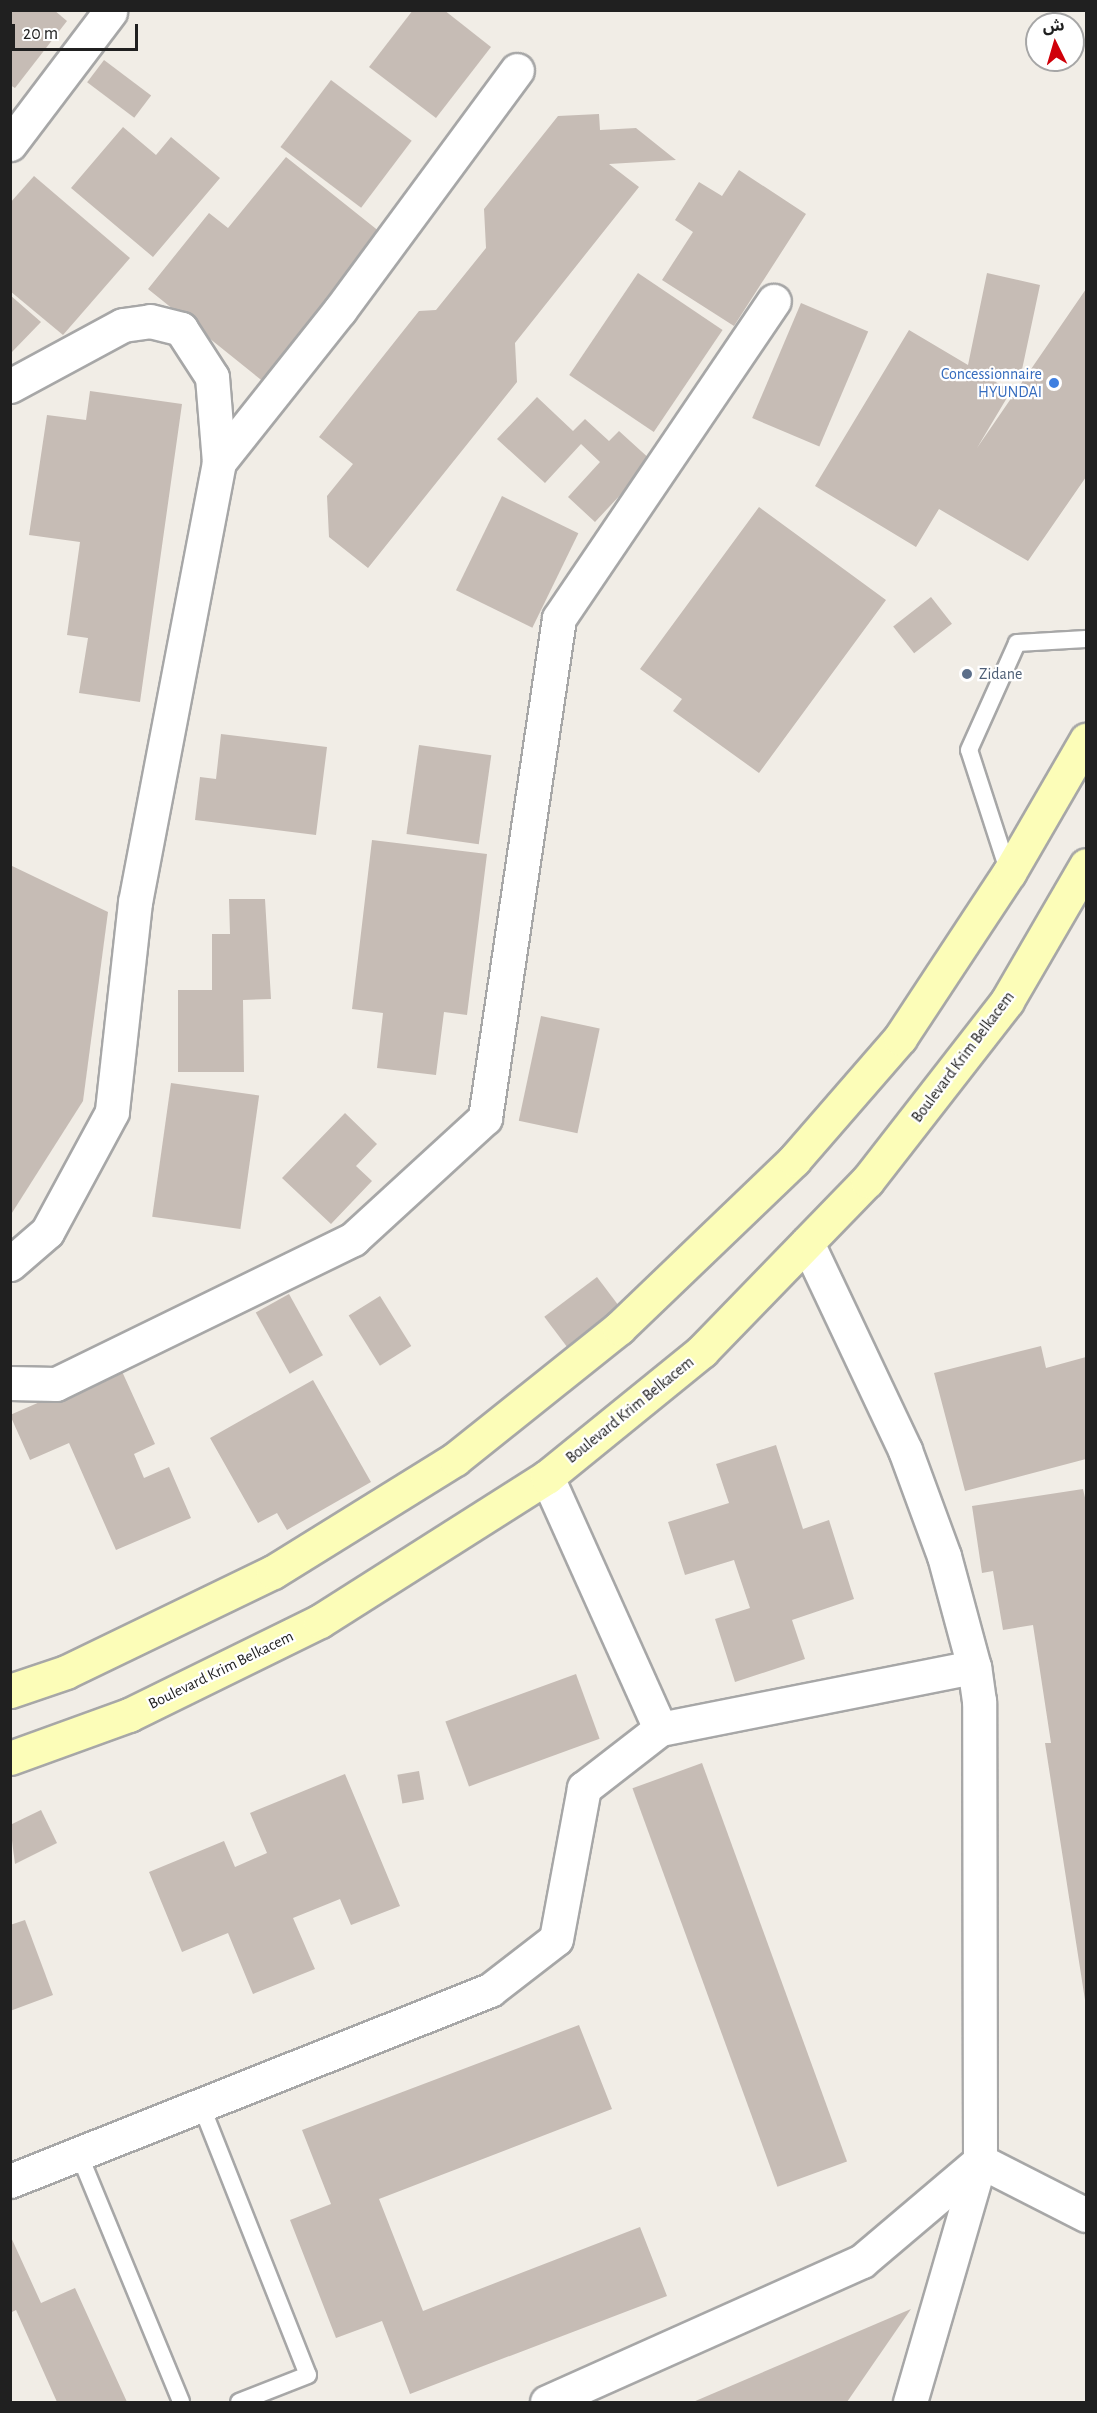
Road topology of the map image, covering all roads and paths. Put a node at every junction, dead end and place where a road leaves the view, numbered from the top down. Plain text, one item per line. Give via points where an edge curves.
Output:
1 (110, 12) dead end
2 (518, 70) dead end
3 (10, 144) edge
4 (774, 301) dead end
5 (10, 386) edge
6 (219, 462) junction
7 (1086, 639) edge
8 (1086, 740) edge
9 (1086, 865) edge
10 (1009, 873) junction
11 (807, 1243) junction
12 (10, 1264) edge
13 (10, 1383) edge
14 (547, 1477) junction
15 (974, 1667) junction
16 (10, 1691) edge
17 (660, 1729) junction
18 (10, 1758) edge
19 (201, 2105) junction
20 (80, 2154) junction
21 (980, 2161) junction
22 (10, 2181) edge
23 (1086, 2215) edge
24 (181, 2403) edge
25 (239, 2403) edge
26 (547, 2403) edge
27 (910, 2403) edge

1 - 3 street
2 - 6 street via 340,310
4 - 13 street via 559,618 485,1118 353,1239 56,1384
5 - 6 street via 123,325 150,321 181,328 212,377
6 - 12 street via 135,902 112,1112 47,1232
7 - 10 lane via 1017,643 969,750
8 - 10 main road
9 - 11 main road, Boulevard Krim Belkacem via 1007,1001 867,1181
10 - 16 main road via 900,1038 794,1160 619,1328 455,1459 273,1572 66,1672
11 - 14 main road, Boulevard Krim Belkacem via 702,1351
11 - 15 street via 905,1450 944,1556
14 - 17 street
14 - 18 main road, Boulevard Krim Belkacem via 320,1621 129,1715
15 - 17 street
15 - 21 street via 979,1701
17 - 19 street via 584,1788 556,1939 490,1990
19 - 20 street
19 - 25 lane via 308,2375
20 - 22 street
20 - 24 lane
21 - 23 street
21 - 26 street via 862,2261
21 - 27 street

